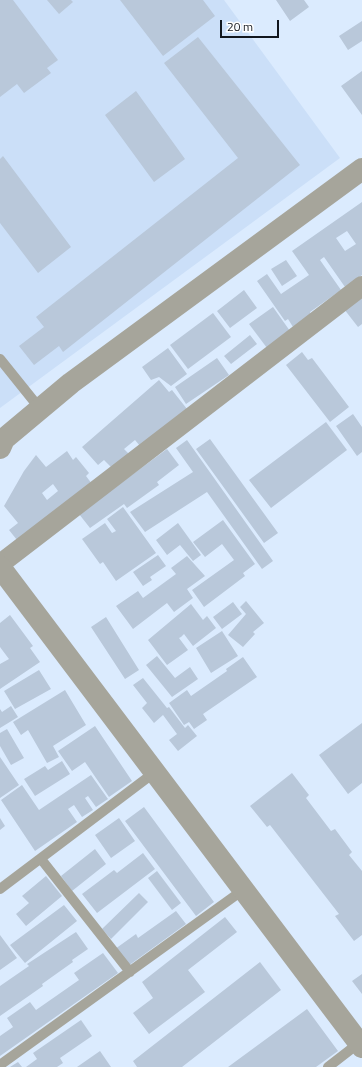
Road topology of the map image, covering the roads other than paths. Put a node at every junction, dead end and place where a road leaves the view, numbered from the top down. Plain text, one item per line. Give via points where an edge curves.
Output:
1 (362, 169) edge
2 (362, 286) edge
3 (0, 359) edge
4 (41, 410) junction
5 (0, 448) edge
6 (0, 566) edge
7 (155, 772) junction
8 (41, 859) junction
9 (0, 889) edge
10 (243, 890) junction
11 (130, 972) junction
12 (360, 1045) edge
13 (0, 1065) edge
14 (328, 1067) edge

1 - 4 street via 71,383
2 - 6 street
3 - 4 lane
4 - 5 street via 4,439
6 - 7 street
7 - 8 lane
7 - 10 street
8 - 9 lane
8 - 11 lane
10 - 11 lane
10 - 12 street
11 - 13 lane
12 - 14 lane

